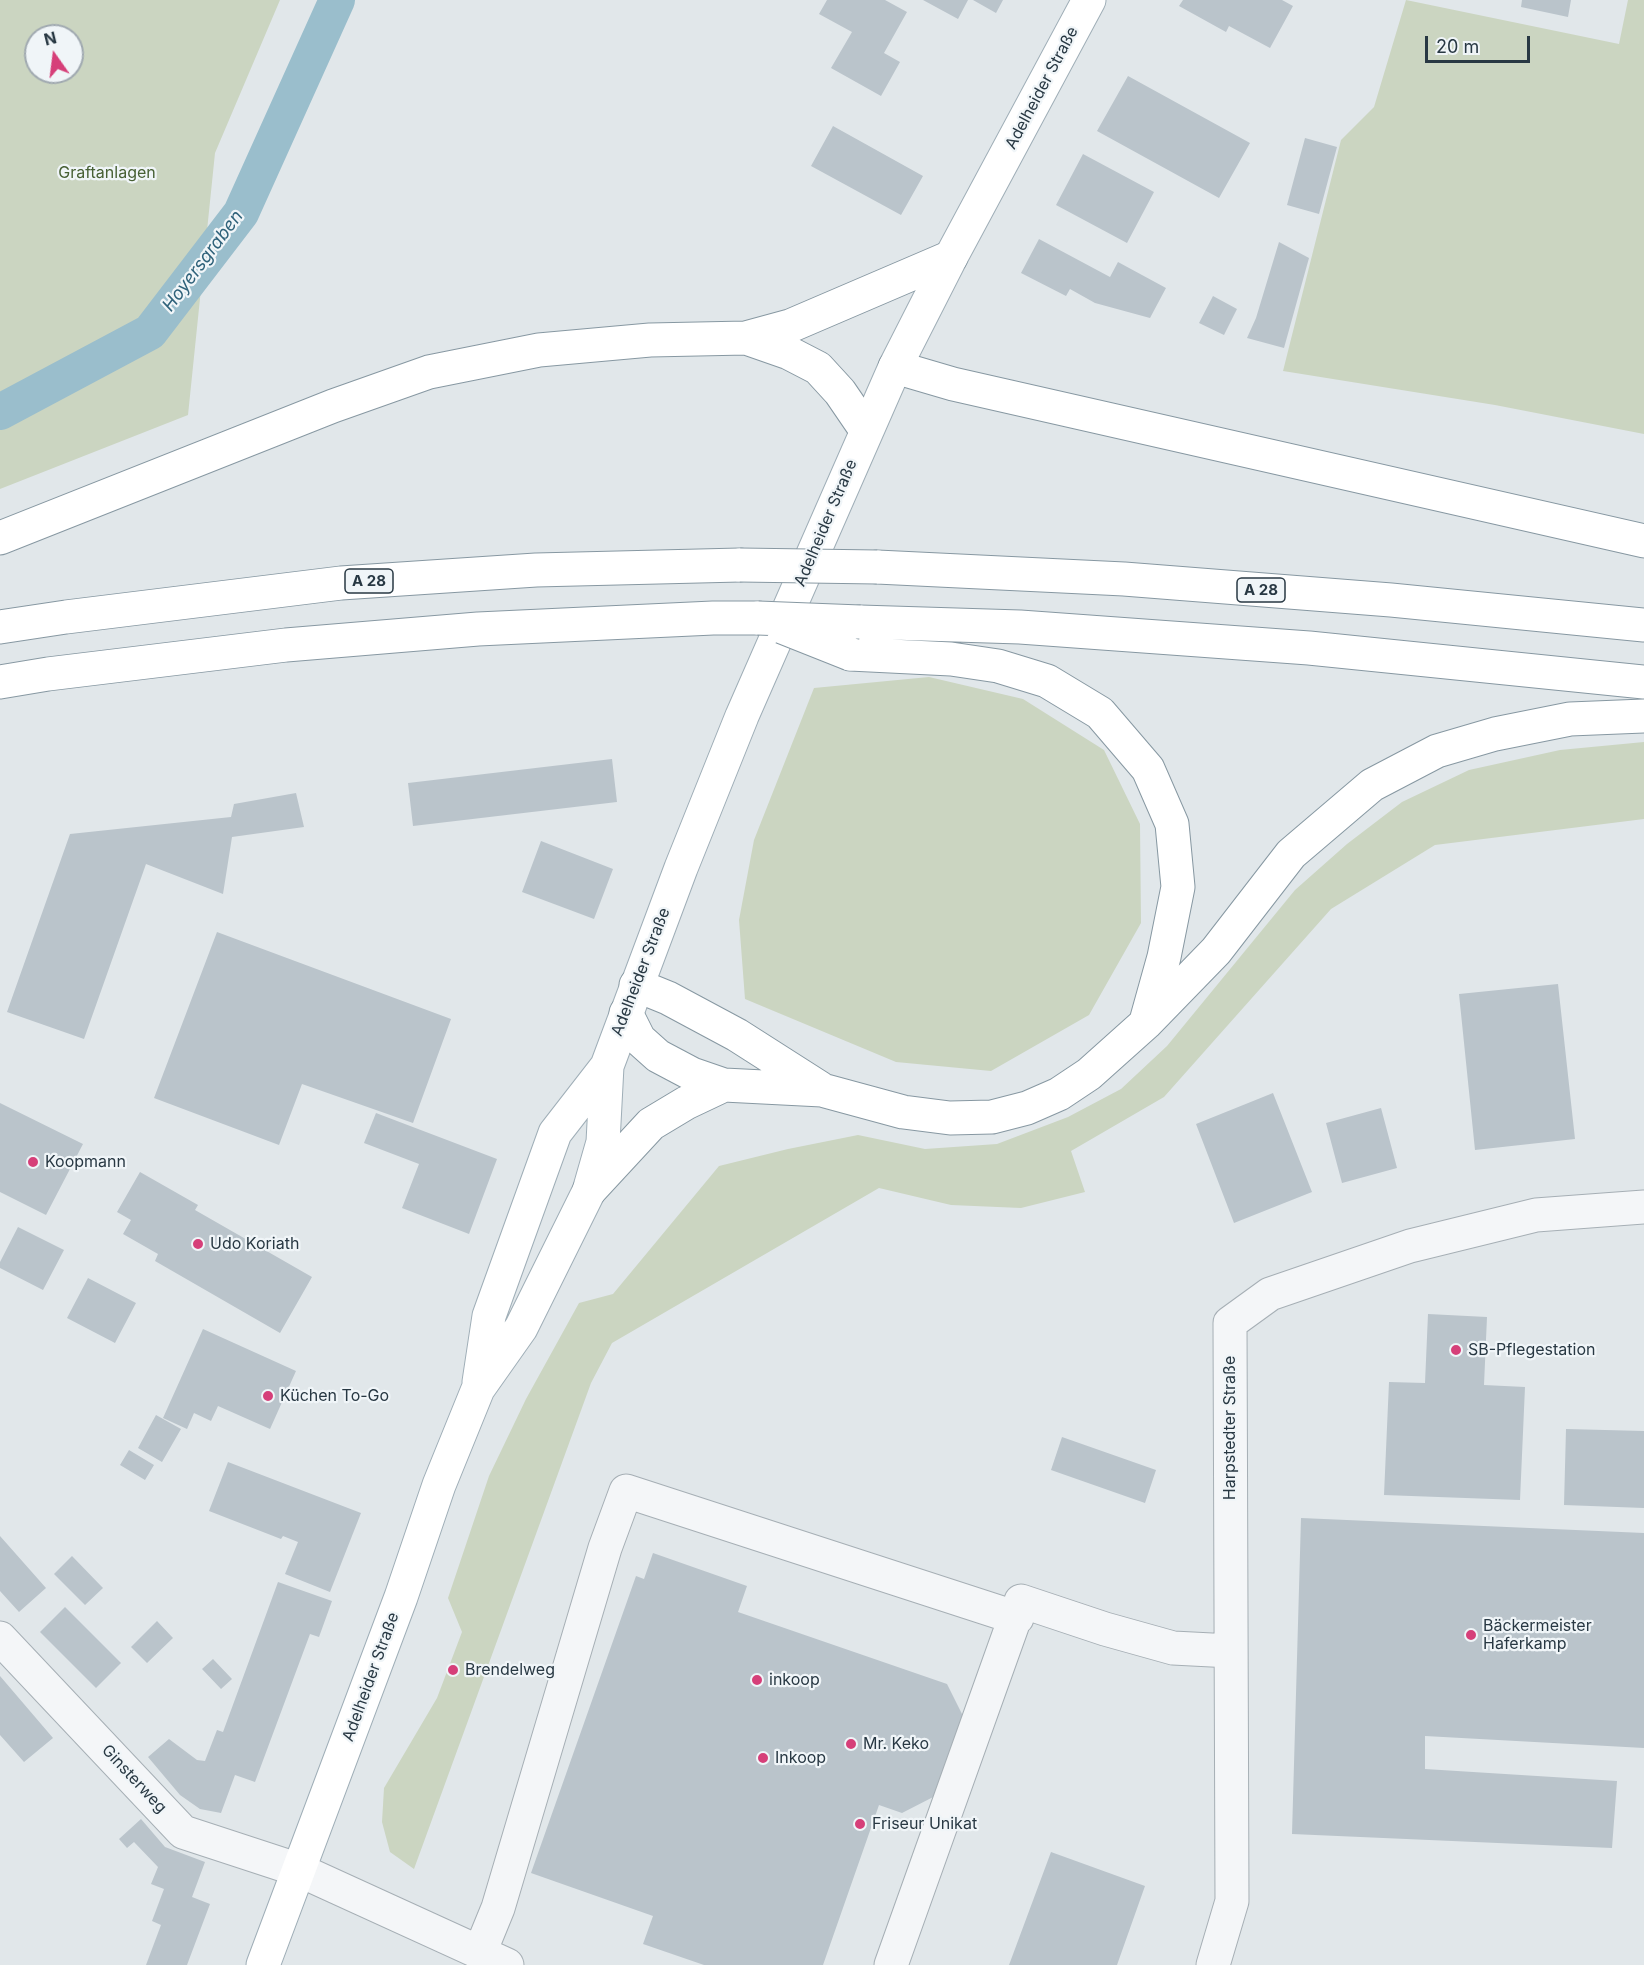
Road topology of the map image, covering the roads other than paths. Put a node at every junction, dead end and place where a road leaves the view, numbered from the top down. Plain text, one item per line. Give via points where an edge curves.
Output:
1 (1089, 0) edge
2 (951, 257) junction
3 (746, 338) junction
4 (895, 367) junction
5 (866, 430) junction
6 (0, 538) edge
7 (1644, 541) edge
8 (758, 618) junction
9 (1644, 625) edge
10 (0, 627) edge
11 (0, 682) edge
12 (1644, 682) edge
13 (1644, 716) edge
14 (631, 999) junction
15 (1146, 1023) junction
16 (607, 1065) junction
17 (724, 1085) junction
18 (822, 1090) junction
19 (589, 1191) junction
20 (1644, 1207) edge
21 (489, 1316) junction
22 (521, 1328) junction
23 (478, 1389) junction
24 (1017, 1618) junction
25 (0, 1638) edge
26 (1231, 1652) junction
27 (299, 1870) junction
28 (493, 1959) edge
29 (263, 1965) edge
30 (891, 1965) edge
31 (1213, 1965) edge

1 - 2 main road, Adelheider Straße
2 - 3 main road via 790,326
2 - 4 main road, Adelheider Straße
3 - 5 main road via 789,353 818,369 840,392
3 - 6 main road via 650,340 539,350 429,372
4 - 5 main road, Adelheider Straße
4 - 7 main road via 965,387
5 - 14 main road, Adelheider Straße via 742,716
8 - 11 main road via 478,630 297,644
8 - 12 main road, bridge via 1020,627 1309,648
8 - 15 main road, bridge via 850,654 951,659 998,666 1047,681 1100,713 1148,769 1172,824 1178,887
9 - 10 main road, A 28, bridge via 1124,579 740,565 536,570 342,583
13 - 15 main road via 1570,719 1495,734 1437,751 1371,785 1291,854 1216,951
14 - 16 main road, Adelheider Straße
14 - 17 main road via 639,1039 658,1056
14 - 18 main road via 668,998 737,1035
15 - 18 main road via 1089,1074 1059,1094 992,1117 950,1118 903,1112
16 - 19 main road, Adelheider Straße via 603,1142
16 - 21 main road, Adelheider Straße via 555,1133
17 - 18 main road
17 - 19 main road via 651,1124
19 - 22 main road, Adelheider Straße
20 - 26 street, Harpstedter Straße via 1536,1215 1410,1246 1270,1294 1230,1323
21 - 22 street
21 - 23 main road, Adelheider Straße
22 - 23 main road, Adelheider Straße
23 - 27 main road, Adelheider Straße via 439,1485
24 - 26 street via 1022,1601 1173,1648
24 - 28 street via 626,1491 605,1548 498,1908
24 - 30 street
25 - 27 street, Ginsterweg via 183,1832
26 - 31 street, Harpstedter Straße via 1232,1902
27 - 28 street
27 - 29 main road, Adelheider Straße

